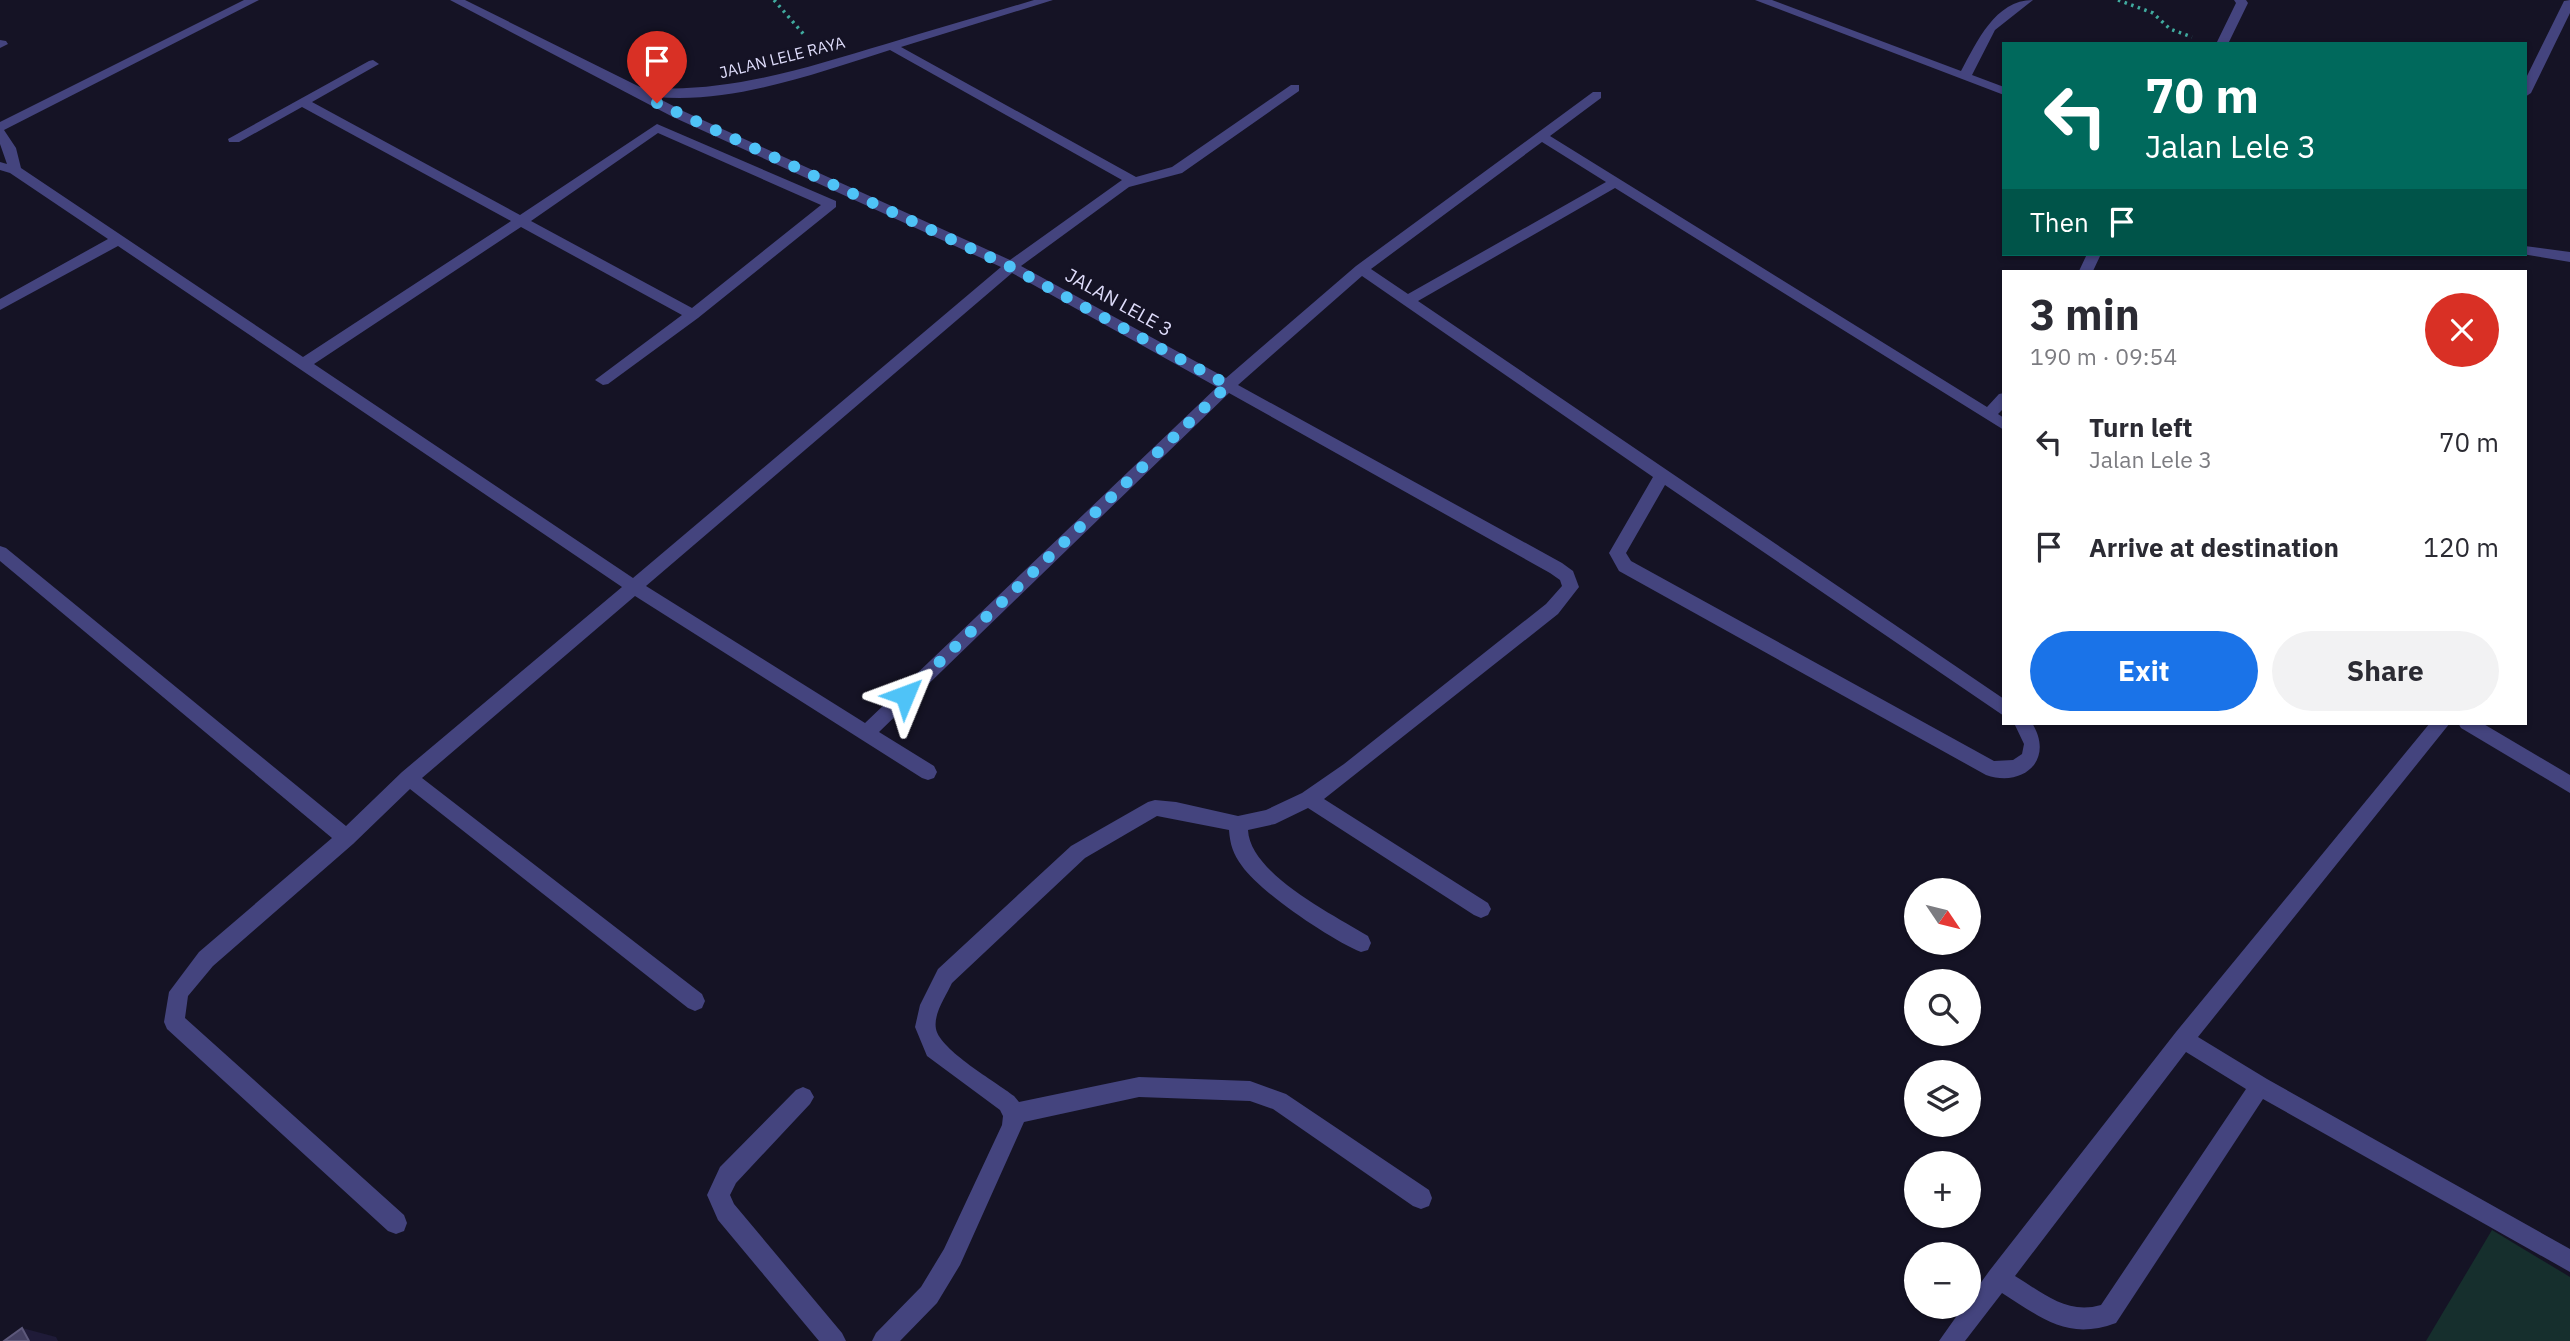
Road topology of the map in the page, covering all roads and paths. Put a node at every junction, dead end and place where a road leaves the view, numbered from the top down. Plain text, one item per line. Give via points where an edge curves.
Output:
1 (253, 0) edge
2 (456, 0) edge
3 (774, 0) edge
4 (1047, 0) edge
5 (1761, 0) edge
6 (2027, 0) edge
7 (2118, 0) edge
8 (2240, 0) edge
9 (2570, 1) edge
10 (2196, 39) dead end
11 (2223, 42) edge
12 (891, 46) junction
13 (373, 64) dead end
14 (829, 65) junction
15 (1964, 77) junction
16 (1295, 88) dead end
17 (2527, 89) edge
18 (2002, 90) edge
19 (637, 91) junction
20 (1597, 95) dead end
21 (302, 102) junction
22 (0, 127) edge
23 (0, 133) edge
24 (1543, 137) junction
25 (234, 139) dead end
26 (7, 168) edge
27 (1134, 181) junction
28 (1616, 182) junction
29 (521, 221) junction
30 (117, 240) junction
31 (2527, 250) edge
32 (2570, 257) edge
33 (1011, 267) junction
34 (1361, 269) junction
35 (1408, 300) junction
36 (0, 305) edge
37 (693, 315) junction
38 (301, 365) junction
39 (603, 380) dead end
40 (1228, 385) junction
41 (2002, 400) edge
42 (1989, 415) junction
43 (2002, 424) edge
44 (1663, 474) junction
45 (0, 552) edge
46 (634, 587) junction
47 (2002, 708) edge
48 (2025, 725) edge
49 (2439, 725) edge
50 (2470, 725) edge
51 (865, 734) junction
52 (929, 772) dead end
53 (409, 778) junction
54 (2570, 785) edge
55 (1309, 799) junction
56 (1238, 824) junction
57 (346, 838) junction
58 (1481, 909) dead end
59 (1361, 943) dead end
60 (695, 1001) dead end
61 (2183, 1039) junction
62 (2260, 1086) junction
63 (803, 1097) dead end
64 (1014, 1114) junction
65 (1421, 1198) dead end
66 (396, 1223) dead end
67 (2570, 1261) edge
68 (1998, 1278) junction
69 (834, 1341) edge
70 (884, 1341) edge
71 (1951, 1341) edge

1 - 22 street
2 - 19 street, JALAN LELE RAYA
3 - 14 path
4 - 12 street, JALAN LELE RAYA
5 - 15 street
6 - 15 street via 1990,28
7 - 10 path via 2152,13 2170,29
8 - 11 street
9 - 17 street
12 - 14 street, JALAN LELE RAYA
12 - 27 street
13 - 21 street
14 - 19 street, JALAN LELE RAYA via 717,92 665,96
15 - 18 street
16 - 27 street via 1177,170
19 - 33 street, JALAN LELE 3
20 - 24 street
21 - 25 street
21 - 29 street
23 - 26 street via 9,148
24 - 28 street
24 - 34 street
26 - 30 street
27 - 33 street
28 - 35 street
28 - 42 street
29 - 37 street
29 - 37 street via 657,128 831,204
29 - 38 street
30 - 36 street
30 - 38 street
31 - 32 street
33 - 40 street, JALAN LELE 3
33 - 46 street
34 - 35 street
34 - 40 street
35 - 44 street
37 - 39 street
38 - 46 street
40 - 51 street
40 - 55 street, JALAN LELE 3 via 1567,576 1571,587 1552,609
41 - 42 street
42 - 43 street
44 - 47 street
44 - 48 street via 1617,553 1625,566 1992,769 2009,771 2030,757 2032,734
45 - 57 street
46 - 51 street
46 - 53 street
49 - 61 street
50 - 54 street
51 - 52 street
53 - 57 street
53 - 60 street
55 - 56 street via 1268,818
55 - 58 street
56 - 59 street via 1241,850 1255,866 1277,887
56 - 64 street via 1155,808 1139,815 1078,852 945,976 925,1027 934,1049 1007,1103
57 - 66 street via 206,960 179,992 174,1023
61 - 62 street
61 - 68 street
62 - 67 street
62 - 68 street via 2108,1315 2086,1321 2063,1318
63 - 69 street via 728,1175 718,1195 726,1212
64 - 65 street via 1139,1087 1250,1091 1279,1101
64 - 70 street via 1013,1126 952,1257 929,1294
68 - 71 street

